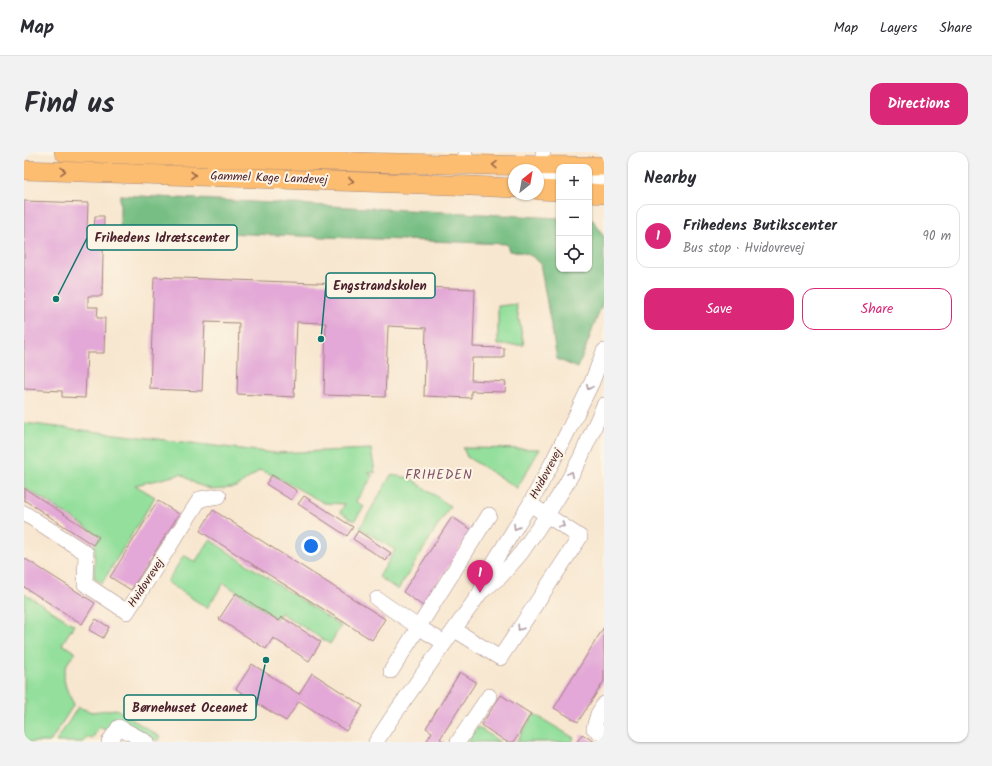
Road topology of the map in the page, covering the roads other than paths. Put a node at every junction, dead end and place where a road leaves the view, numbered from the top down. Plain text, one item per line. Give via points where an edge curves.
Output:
1 (64, 152) edge
2 (305, 156) edge
3 (465, 158) edge
4 (523, 164) edge
5 (544, 166) edge
6 (604, 166) edge
7 (544, 168) edge
8 (24, 170) edge
9 (556, 178) edge
10 (508, 179) edge
11 (592, 181) edge
12 (604, 181) edge
13 (450, 184) junction
14 (508, 188) edge
15 (544, 190) edge
16 (556, 191) edge
17 (592, 193) edge
18 (604, 194) edge
19 (604, 351) edge
20 (604, 405) edge
21 (218, 496) dead end
22 (530, 504) junction
23 (24, 513) edge
24 (489, 515) dead end
25 (547, 515) junction
26 (480, 593) junction
27 (377, 599) dead end
28 (418, 627) junction
29 (455, 630) junction
30 (446, 643) junction
31 (391, 671) dead end
32 (488, 696) dead end
33 (604, 704) edge
34 (604, 735) edge
35 (109, 742) edge
36 (147, 742) edge
37 (376, 742) edge
38 (458, 742) edge

1 - 2 main road, Gammel Køge Landevej
2 - 3 main road, Gammel Køge Landevej
4 -> 3 main road, Gammel Køge Landevej
5 - 6 main road, Gammel Køge Landevej
7 - 9 street
8 -> 13 main road, Gammel Køge Landevej
10 - 13 street via 476,178
11 - 12 street
13 - 14 main road, Gammel Køge Landevej
15 - 16 main road
17 - 18 main road
19 -> 22 street, Hvidovrevej via 578,413
25 -> 20 street, Hvidovrevej via 580,459
21 - 23 street, Hvidovrevej via 200,499 127,612 85,584 86,552
22 - 25 street
22 -> 26 street, Hvidovrevej via 491,567
24 - 28 street
25 - 26 street, Hvidovrevej via 521,553 501,576
25 -> 29 street via 580,537 500,658
26 - 29 street, Hvidovrevej
27 - 28 street
28 - 30 street
28 - 31 street
29 - 30 street, Hvidovrevej
30 - 37 street, Hvidovrevej
32 - 38 street
33 - 34 street via 594,728
35 - 36 street via 119,727

